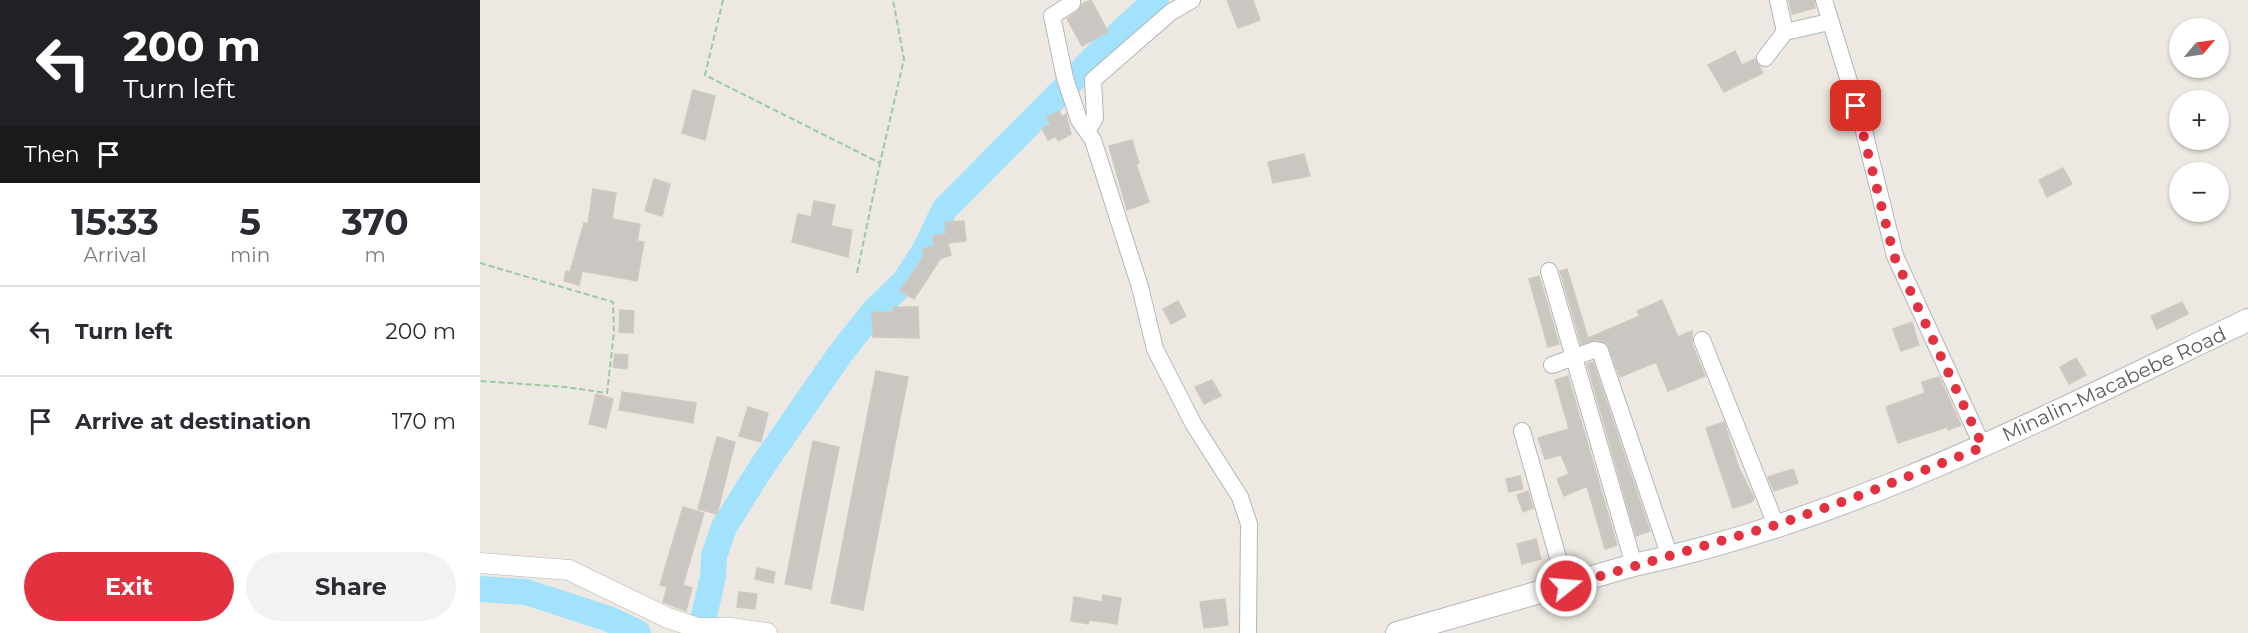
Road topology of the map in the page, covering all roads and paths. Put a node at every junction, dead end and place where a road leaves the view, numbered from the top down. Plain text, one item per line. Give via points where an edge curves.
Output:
1 (723, 0) edge
2 (892, 0) edge
3 (1046, 0) edge
4 (1072, 0) edge
5 (1192, 0) edge
6 (1778, 0) edge
7 (1824, 0) edge
8 (1052, 16) junction
9 (1829, 22) junction
10 (1785, 32) junction
11 (1765, 58) dead end
12 (1083, 126) junction
13 (880, 163) junction
14 (480, 263) edge
15 (1549, 271) dead end
16 (856, 273) dead end
17 (2248, 320) edge
18 (1702, 340) dead end
19 (1574, 356) junction
20 (1552, 365) dead end
21 (480, 381) edge
22 (1522, 431) dead end
23 (1983, 447) junction
24 (1776, 525) junction
25 (1670, 557) junction
26 (480, 562) edge
27 (1634, 565) junction
28 (1566, 586) junction
29 (732, 630) edge
30 (767, 633) edge
31 (1248, 633) edge
32 (1397, 633) edge

1 - 13 path via 705,75
2 - 13 path via 904,59
3 - 8 street
4 - 8 street
5 - 12 street via 1171,12 1093,80 1095,118
6 - 10 street
7 - 9 street
8 - 12 street via 1065,78
9 - 10 street
9 - 23 street via 1863,127 1894,256
10 - 11 street
12 - 31 street via 1093,140 1121,226 1155,349 1194,425 1240,497 1249,524
13 - 16 path
14 - 21 path via 613,302 614,332 607,393
15 - 19 street
17 - 23 main road, Minalin-Macabebe Road
18 - 24 street
19 - 20 street
19 - 25 street via 1600,351
19 - 27 street
22 - 28 street
23 - 24 main road, Minalin-Macabebe Road
24 - 25 main road, Minalin-Macabebe Road
25 - 27 main road, Minalin-Macabebe Road
26 - 29 street via 569,570 668,618 698,628
27 - 28 main road, Minalin-Macabebe Road
28 - 32 main road, Minalin-Macabebe Road
29 - 30 street

